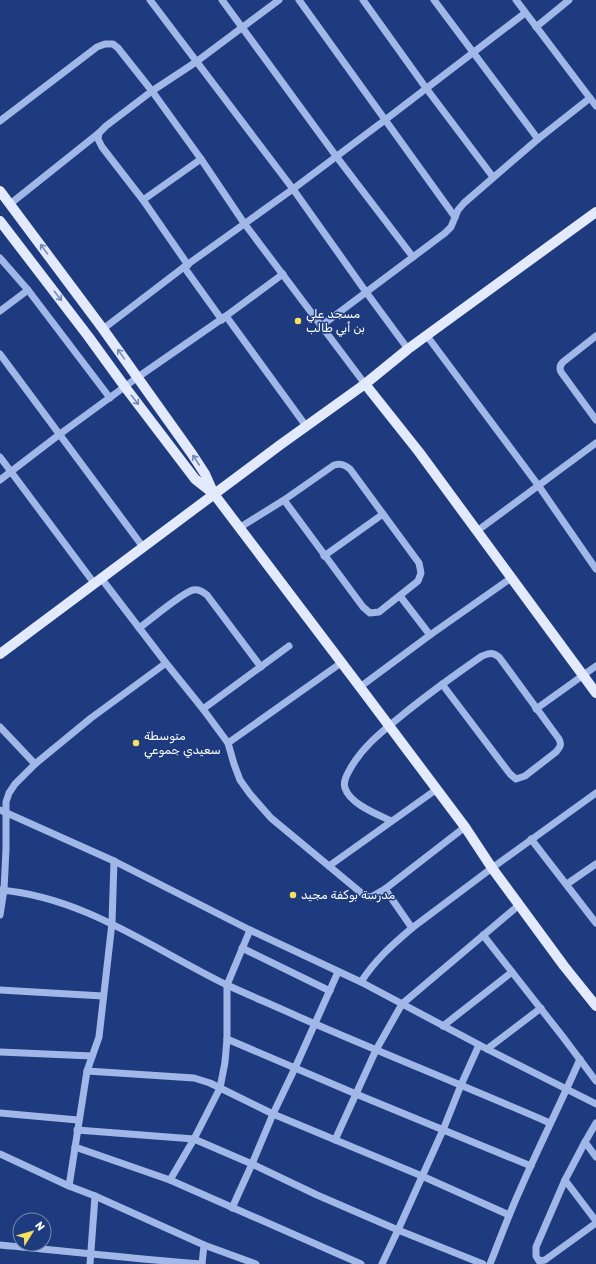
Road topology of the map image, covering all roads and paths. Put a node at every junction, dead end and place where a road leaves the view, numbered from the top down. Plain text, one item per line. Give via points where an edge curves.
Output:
1 (150, 0) edge
2 (222, 0) edge
3 (279, 0) edge
4 (299, 0) edge
5 (362, 0) edge
6 (434, 0) edge
7 (516, 0) edge
8 (569, 0) edge
9 (526, 13) junction
10 (536, 26) junction
11 (242, 28) junction
12 (474, 52) junction
13 (196, 62) junction
14 (426, 88) junction
15 (152, 91) junction
16 (590, 98) junction
17 (596, 106) edge
18 (385, 120) junction
19 (0, 121) edge
20 (99, 133) junction
21 (538, 139) junction
22 (336, 156) junction
23 (201, 159) junction
24 (493, 177) junction
25 (293, 189) junction
26 (0, 191) edge
27 (143, 200) junction
28 (10, 204) junction
29 (596, 212) edge
30 (455, 217) junction
31 (0, 220) edge
32 (244, 223) junction
33 (413, 257) junction
34 (0, 258) edge
35 (186, 266) junction
36 (283, 274) junction
37 (28, 290) junction
38 (366, 292) junction
39 (0, 311) edge
40 (224, 318) junction
41 (321, 326) junction
42 (103, 329) junction
43 (427, 336) junction
44 (596, 336) edge
45 (408, 349) junction
46 (0, 354) edge
47 (138, 377) junction
48 (365, 384) junction
49 (125, 387) junction
50 (110, 398) junction
51 (596, 420) edge
52 (306, 426) junction
53 (60, 434) junction
54 (596, 443) edge
55 (0, 457) edge
56 (11, 472) junction
57 (0, 480) edge
58 (538, 486) junction
59 (214, 494) junction
60 (284, 500) junction
61 (383, 514) junction
62 (239, 528) junction
63 (477, 531) junction
64 (144, 547) junction
65 (324, 556) junction
66 (596, 569) edge
67 (511, 578) junction
68 (98, 581) junction
69 (400, 596) junction
70 (139, 628) junction
71 (430, 635) junction
72 (289, 646) dead end
73 (0, 654) edge
74 (166, 663) junction
75 (341, 663) junction
76 (596, 666) edge
77 (261, 667) junction
78 (583, 676) junction
79 (442, 684) junction
80 (360, 687) junction
81 (596, 693) edge
82 (203, 709) junction
83 (536, 709) junction
84 (389, 726) junction
85 (0, 727) edge
86 (228, 743) junction
87 (34, 764) junction
88 (437, 789) junction
89 (596, 793) edge
90 (3, 812) edge
91 (391, 821) junction
92 (465, 827) junction
93 (531, 839) junction
94 (114, 861) junction
95 (596, 864) edge
96 (329, 866) junction
97 (492, 868) junction
98 (567, 884) junction
99 (385, 889) junction
100 (2, 890) edge
101 (519, 905) junction
102 (0, 915) edge
103 (112, 923) junction
104 (596, 923) edge
105 (412, 928) junction
106 (250, 930) junction
107 (483, 935) junction
108 (242, 948) junction
109 (338, 972) junction
110 (512, 972) junction
111 (361, 982) junction
112 (227, 985) junction
113 (0, 990) edge
114 (330, 991) junction
115 (103, 996) junction
116 (595, 1001) edge
117 (402, 1004) junction
118 (541, 1008) junction
119 (315, 1024) junction
120 (443, 1026) junction
121 (227, 1039) junction
122 (479, 1045) junction
123 (487, 1049) junction
124 (376, 1050) junction
125 (0, 1052) edge
126 (92, 1056) junction
127 (580, 1059) junction
128 (295, 1068) junction
129 (87, 1071) junction
130 (596, 1081) edge
131 (461, 1085) junction
132 (220, 1088) junction
133 (567, 1089) junction
134 (356, 1094) junction
135 (596, 1104) edge
136 (0, 1113) edge
137 (273, 1114) junction
138 (78, 1120) junction
139 (550, 1122) junction
140 (596, 1123) edge
141 (77, 1130) junction
142 (443, 1130) junction
143 (194, 1139) junction
144 (335, 1140) junction
145 (585, 1142) junction
146 (75, 1147) junction
147 (0, 1154) edge
148 (596, 1157) edge
149 (252, 1164) junction
150 (531, 1166) junction
151 (422, 1176) junction
152 (170, 1180) junction
153 (565, 1180) junction
154 (69, 1186) junction
155 (95, 1196) junction
156 (232, 1208) junction
157 (509, 1215) junction
158 (596, 1222) edge
159 (398, 1230) junction
160 (0, 1245) edge
161 (204, 1245) junction
162 (91, 1253) junction
163 (90, 1264) edge
164 (202, 1264) edge
165 (256, 1264) edge
166 (361, 1264) edge
167 (382, 1264) edge
168 (483, 1264) edge
169 (490, 1264) edge

1 - 13 street
2 - 11 street
3 - 11 street
4 - 18 street
5 - 14 street
6 - 12 street
7 - 9 street
8 - 10 street
9 - 10 street
9 - 12 street
10 - 16 street
11 - 13 street
11 - 22 street
12 - 14 street
12 - 21 street
13 - 15 street
13 - 25 street
14 - 18 street
14 - 24 street
15 - 19 street via 118,48 113,44 105,44 97,47
15 - 20 street
15 - 23 street
16 - 17 street
16 - 21 street
18 - 22 street
18 - 30 street
20 - 27 street via 98,139 102,147
20 - 28 street
21 - 24 street
22 - 25 street
22 - 33 street
23 - 27 street
23 - 32 street
24 - 30 street via 464,203
25 - 32 street
25 - 38 street
26 - 28 main road
27 - 35 street
42 -> 28 main road
29 - 43 main road
30 - 33 street via 445,233
31 -> 49 main road
32 - 35 street
32 - 36 street
33 - 38 street
34 - 37 street
35 - 40 street
35 - 42 street
36 - 40 street
36 - 41 street
37 - 39 street
37 - 50 street
38 - 41 street
38 - 45 street
40 - 47 street
40 - 52 street
41 - 48 street
47 -> 42 main road
43 - 45 main road
43 - 58 street
44 - 51 street via 560,364 559,368
45 - 48 main road
46 - 53 street
47 - 49 street
59 -> 47 main road via 205,474
48 - 52 main road
48 - 63 main road
49 - 50 street
49 -> 59 main road via 195,479
50 - 53 street
52 - 59 main road
53 - 56 street
53 - 64 street
54 - 58 street
55 - 56 street
56 - 57 street
56 - 68 street
58 - 63 street
58 - 66 street
59 - 62 main road
59 - 64 main road
60 - 61 street via 338,463 350,469
60 - 62 street
60 - 65 street
61 - 65 street
61 - 69 street via 421,569 418,581
62 - 75 main road
63 - 67 main road
64 - 68 main road
65 - 69 street via 370,613 379,612
67 - 71 street
67 - 78 main road
68 - 70 street
68 - 73 main road
69 - 71 street
70 - 74 street
70 - 77 street via 182,596 192,590 199,590 207,595
71 - 80 street
72 - 77 street
74 - 82 street
74 - 87 street
75 - 80 main road
75 - 86 street
76 - 78 street
77 - 82 street
78 - 81 main road
78 - 83 street
79 - 83 street via 482,656 494,653
79 - 83 street via 516,779 525,776 560,747 561,743
79 - 84 street
80 - 84 main road
82 - 86 street
84 - 88 main road
84 - 91 street via 372,740 351,766 344,785 345,790 356,802
85 - 87 street
86 - 96 street via 240,780 250,794 271,818
87 - 90 street via 9,793
88 - 91 street
88 - 92 main road
89 - 93 street
90 - 94 street
90 - 100 street via 6,849
91 - 96 street
92 - 97 main road
92 - 99 street
93 - 97 street
93 - 98 street
94 - 103 street
94 - 106 street
95 - 98 street
96 - 99 street via 365,896 371,898
97 - 101 main road
97 - 105 street
98 - 104 street
99 - 105 street
100 - 102 street
100 - 103 street via 67,904
101 - 107 street
101 - 116 main road via 564,966
103 - 112 street
103 - 115 street
105 - 111 street via 389,947
106 - 108 street
106 - 109 street
107 - 110 street
107 - 117 street
108 - 112 street
108 - 114 street
109 - 111 street
109 - 114 street
110 - 118 street
110 - 120 street
111 - 117 street
112 - 119 street
112 - 121 street
113 - 115 street
114 - 119 street
115 - 126 street via 99,1037
117 - 120 street
117 - 124 street
118 - 123 street
118 - 127 street
119 - 124 street
119 - 128 street
120 - 122 street
121 - 128 street
121 - 132 street
122 - 123 street
122 - 131 street
123 - 133 street
124 - 131 street
124 - 134 street
125 - 126 street
126 - 129 street
127 - 130 street
127 - 133 street
128 - 134 street
128 - 137 street
129 - 132 street via 194,1078
129 - 138 street
131 - 139 street
131 - 142 street
132 - 137 street
132 - 143 street
133 - 135 street
133 - 139 street
134 - 142 street
134 - 144 street
136 - 138 street
137 - 144 street
137 - 149 street
138 - 141 street
139 - 150 street
140 - 145 street
141 - 143 street
141 - 146 street
142 - 150 street
142 - 151 street
143 - 149 street
143 - 152 street
144 - 151 street
145 - 148 street
145 - 153 street
146 - 152 street
146 - 154 street
147 - 154 street
149 - 156 street
149 - 159 street
150 - 157 street
151 - 157 street
151 - 159 street
152 - 156 street
153 - 158 street
153 - 158 street via 536,1247 539,1261 545,1260
154 - 155 street
155 - 161 street
155 - 162 street
156 - 166 street
157 - 169 street
159 - 167 street
159 - 168 street
160 - 162 street
161 - 164 street
161 - 165 street
162 - 163 street
162 - 164 street

